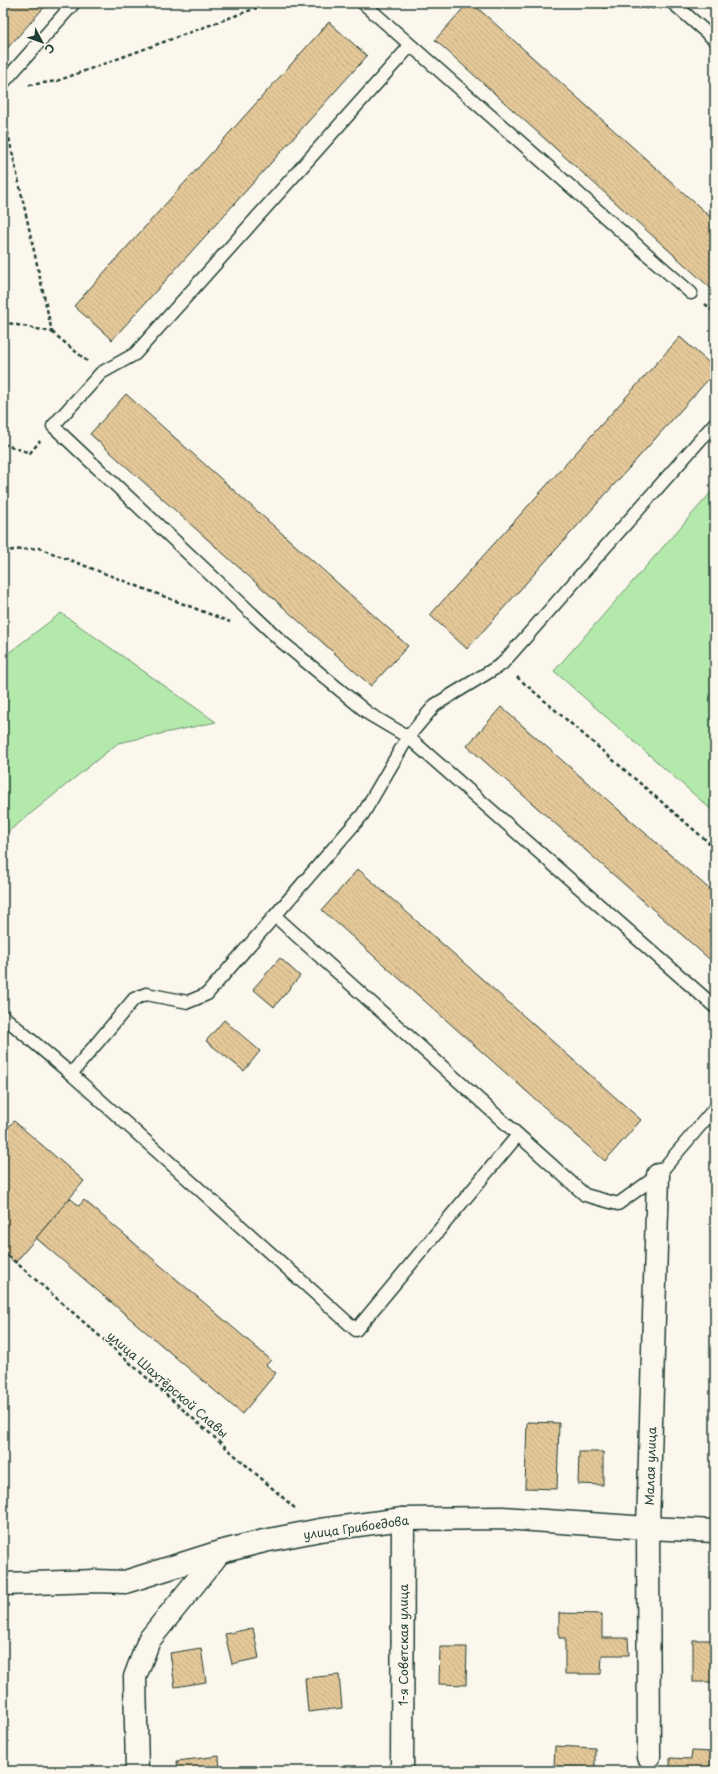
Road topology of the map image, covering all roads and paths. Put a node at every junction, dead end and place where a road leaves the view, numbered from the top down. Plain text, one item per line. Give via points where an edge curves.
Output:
1 (74, 3) edge
2 (270, 3) edge
3 (363, 3) edge
4 (582, 3) edge
5 (679, 5) edge
6 (715, 40) edge
7 (410, 46) junction
8 (3, 84) edge
9 (26, 85) dead end
10 (3, 111) edge
11 (691, 293) dead end
12 (3, 322) edge
13 (52, 332) junction
14 (101, 373) junction
15 (715, 423) edge
16 (3, 444) edge
17 (30, 453) dead end
18 (3, 551) edge
19 (231, 622) dead end
20 (502, 664) junction
21 (408, 737) junction
22 (715, 848) edge
23 (275, 916) junction
24 (715, 1007) edge
25 (3, 1016) edge
26 (71, 1074) junction
27 (715, 1108) edge
28 (518, 1135) junction
29 (658, 1175) junction
30 (3, 1251) edge
31 (403, 1519) junction
32 (648, 1528) junction
33 (320, 1530) junction
34 (715, 1531) edge
35 (220, 1552) junction
36 (3, 1584) edge
37 (649, 1757) dead end
38 (137, 1771) edge
39 (402, 1771) edge

1 - 8 lane
2 - 9 path via 57,81
3 - 7 lane
4 - 5 path via 600,7
5 - 6 lane
7 - 11 lane
7 - 14 lane via 135,354
10 - 13 path
12 - 13 path
13 - 14 path
14 - 21 lane via 53,426 282,642 370,714
15 - 20 lane
16 - 17 path
18 - 19 path via 40,548
20 - 21 lane via 435,705
20 - 22 path
21 - 23 lane via 363,814
21 - 24 lane
23 - 26 lane via 207,994 188,1002 146,994 134,999
23 - 28 lane
25 - 26 lane
26 - 28 lane via 356,1330
27 - 29 lane
28 - 29 lane via 585,1195 618,1204
29 - 32 street, Малая улица
30 - 33 path, улица Шахтёрской Славы
31 - 32 street, улица Грибоедова via 502,1518
31 - 33 street, улица Грибоедова
31 - 39 street, 1-я Советская улица
32 - 34 street, улица Грибоедова
32 - 37 street, Малая улица
33 - 35 street, улица Грибоедова
35 - 36 street, улица Грибоедова via 125,1582
35 - 38 street via 149,1640 135,1677

